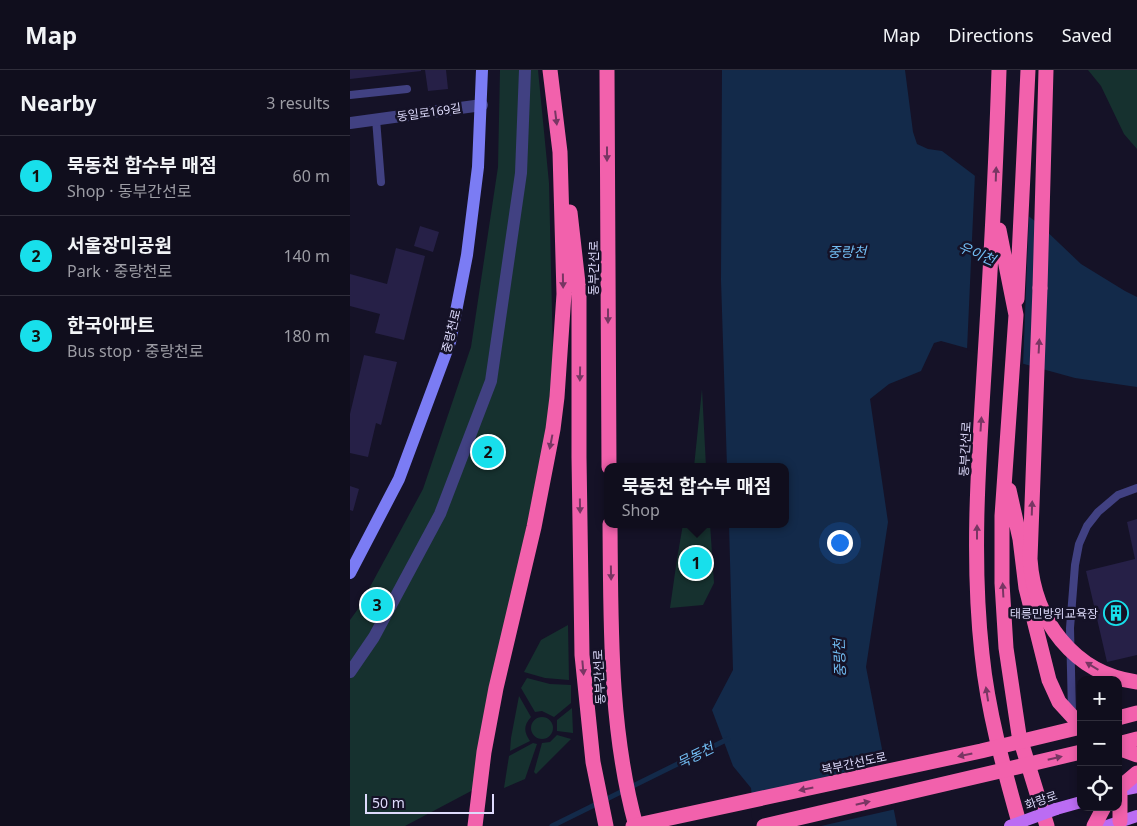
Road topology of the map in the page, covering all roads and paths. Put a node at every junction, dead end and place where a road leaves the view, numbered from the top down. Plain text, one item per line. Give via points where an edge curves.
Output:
1 (482, 70) edge
2 (525, 70) edge
3 (550, 70) edge
4 (607, 70) edge
5 (999, 70) edge
6 (1028, 70) edge
7 (1046, 70) edge
8 (408, 89) dead end
9 (350, 96) edge
10 (482, 105) junction
11 (376, 119) junction
12 (350, 123) edge
13 (560, 152) junction
14 (381, 182) dead end
15 (994, 208) junction
16 (1016, 315) junction
17 (609, 463) edge
18 (1005, 474) junction
19 (1137, 488) edge
20 (610, 528) edge
21 (350, 573) edge
22 (350, 672) edge
23 (1137, 682) edge
24 (1137, 713) edge
25 (1122, 717) edge
26 (1078, 721) edge
27 (1077, 723) edge
28 (1077, 724) edge
29 (1137, 739) edge
30 (1122, 743) edge
31 (1122, 749) edge
32 (1077, 753) edge
33 (1137, 755) edge
34 (1137, 773) edge
35 (1122, 786) edge
36 (1137, 787) edge
37 (1122, 789) edge
38 (1077, 803) edge
39 (1102, 811) edge
40 (1117, 811) edge
41 (1137, 816) edge
42 (605, 819) edge
43 (1116, 824) edge
44 (475, 826) edge
45 (635, 826) edge
46 (764, 826) edge
47 (1010, 826) edge
48 (1020, 826) edge
49 (1047, 826) edge
50 (1094, 826) edge

1 - 10 main road, 중랑천로
2 - 22 street via 521,173 491,381 440,514 374,637
3 -> 13 highway
4 -> 17 highway, 동부간선로
15 -> 5 highway, 동부간선로
6 - 16 highway
23 -> 7 highway, bridge via 1098,670 1070,650 1044,615 1031,575
8 - 9 lane
10 - 11 street, 동일로169길
10 - 21 main road, 중랑천로 via 467,255 450,342 399,479
11 - 12 street, 동일로169길
11 - 14 lane
13 -> 42 highway via 580,292 582,655 591,746
13 -> 44 highway via 564,294 553,429 534,527 496,688
15 - 16 highway
48 -> 15 highway, 동부간선로 via 995,737 982,654 977,575 978,472
16 - 18 highway
18 - 27 highway via 1020,538 1026,588 1046,670 1053,692
49 -> 18 highway via 1019,736 1006,648 1002,549
19 - 26 lane via 1118,495 1098,512 1079,544 1070,628
20 -> 45 highway, 동부간선로 via 616,719
24 - 25 highway
28 -> 45 highway, 북부간선도로, bridge via 981,751
29 - 30 highway
31 - 33 highway
46 -> 32 highway, bridge
34 - 35 highway, bridge
36 - 37 main road
38 - 47 main road, 화랑로, bridge
39 - 50 highway, bridge
40 - 43 highway
41 - 43 main road

